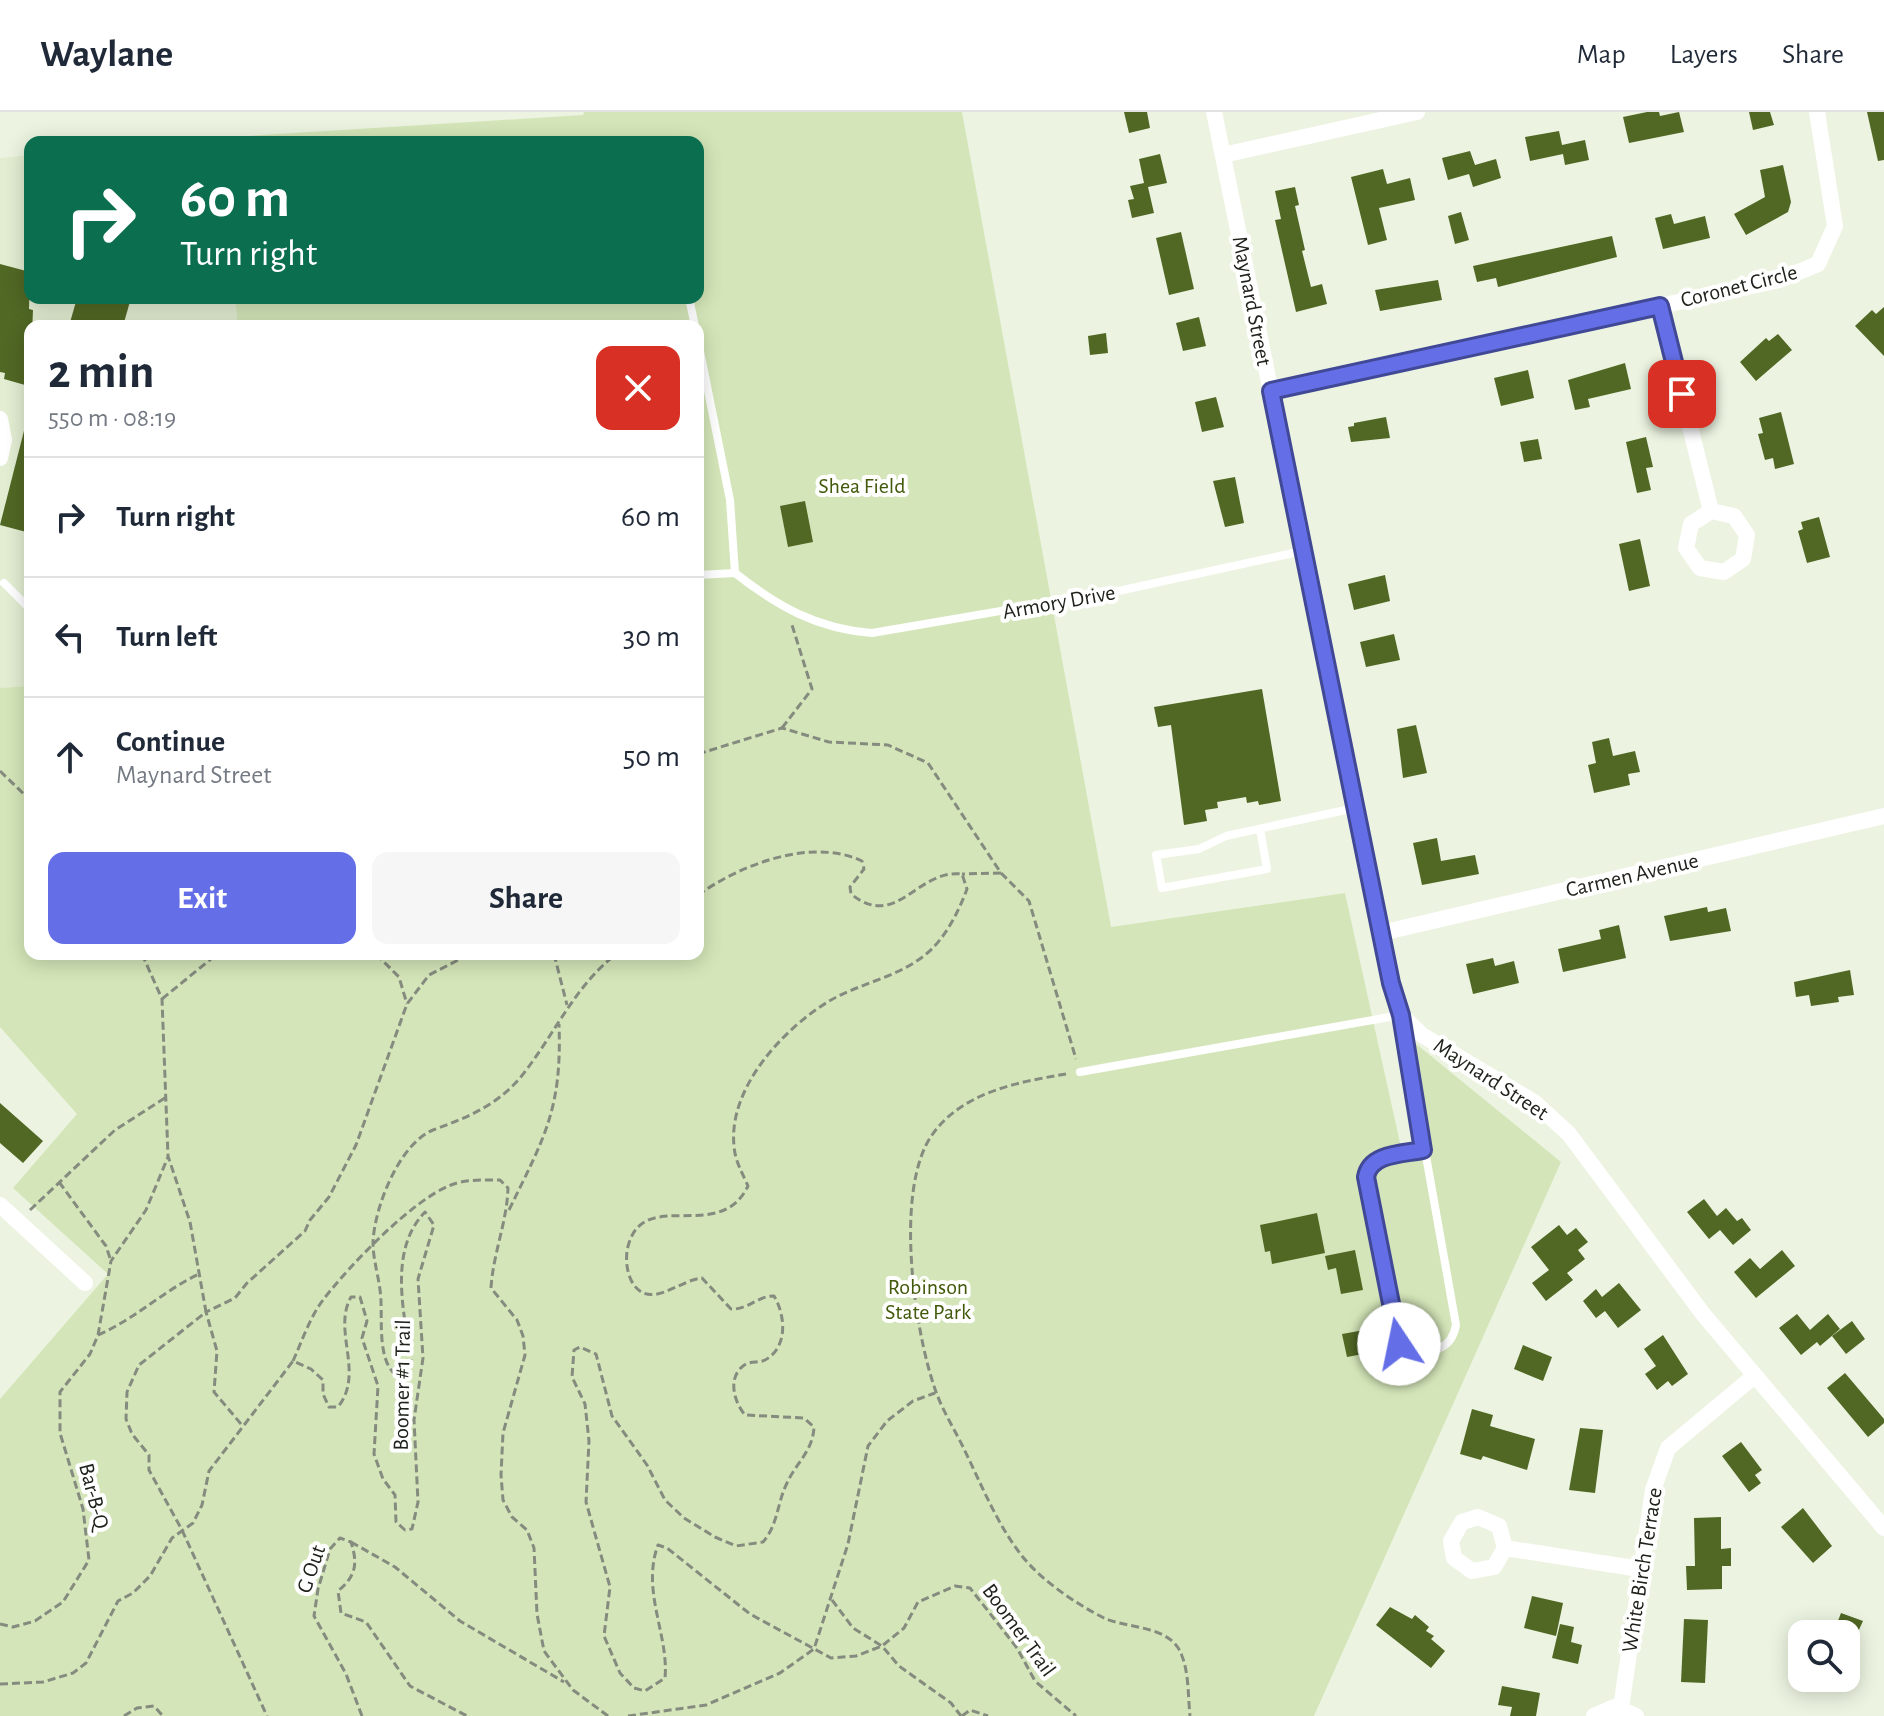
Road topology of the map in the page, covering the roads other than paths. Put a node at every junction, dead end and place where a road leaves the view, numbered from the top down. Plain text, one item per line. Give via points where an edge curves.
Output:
1 (1214, 112) edge
2 (1417, 112) edge
3 (1817, 112) edge
4 (1223, 155) junction
5 (1660, 306) junction
6 (704, 371) edge
7 (1271, 391) junction
8 (0, 419) edge
9 (0, 458) edge
10 (1711, 511) dead end
11 (1303, 551) junction
12 (735, 573) junction
13 (704, 575) edge
14 (2, 581) edge
15 (0, 594) edge
16 (24, 603) edge
17 (1355, 808) junction
18 (1884, 816) edge
19 (1260, 829) junction
20 (1381, 933) junction
21 (1401, 1015) junction
22 (1080, 1072) road end
23 (1423, 1150) junction
24 (0, 1205) edge
25 (85, 1283) dead end
26 (1753, 1377) junction
27 (1884, 1528) edge
28 (1505, 1548) dead end
29 (1640, 1569) junction
30 (1628, 1712) edge
31 (1594, 1716) edge

1 - 4 street, Maynard Street
2 - 4 street
3 - 5 street, Coronet Circle via 1835,226 1818,264 1779,280
4 - 7 street, Maynard Street
5 - 7 street, Coronet Circle
5 - 10 street
6 - 12 lane via 730,500
7 - 11 street, Maynard Street
8 - 9 street
11 - 12 lane, Armory Drive via 1109,593 872,633 841,631 776,605
11 - 17 street, Maynard Street
12 - 13 lane
14 - 15 lane
14 - 16 lane
17 - 19 lane
17 - 20 street, Maynard Street
18 - 20 street, Carmen Avenue
19 - 19 lane via 1199,849 1156,855 1162,888 1267,869
20 - 21 street, Maynard Street
21 - 22 lane
21 - 23 lane
21 - 26 street, Maynard Street via 1422,1035 1534,1102 1569,1134
23 - 23 lane via 1456,1325 1449,1344 1441,1349 1410,1353 1399,1344 1366,1177 1377,1160
24 - 25 street
26 - 27 street, Maynard Street
26 - 29 street, White Birch Terrace via 1668,1448 1653,1490
28 - 29 street
29 - 30 street, White Birch Terrace
30 - 31 street, White Birch Terrace via 1608,1709

